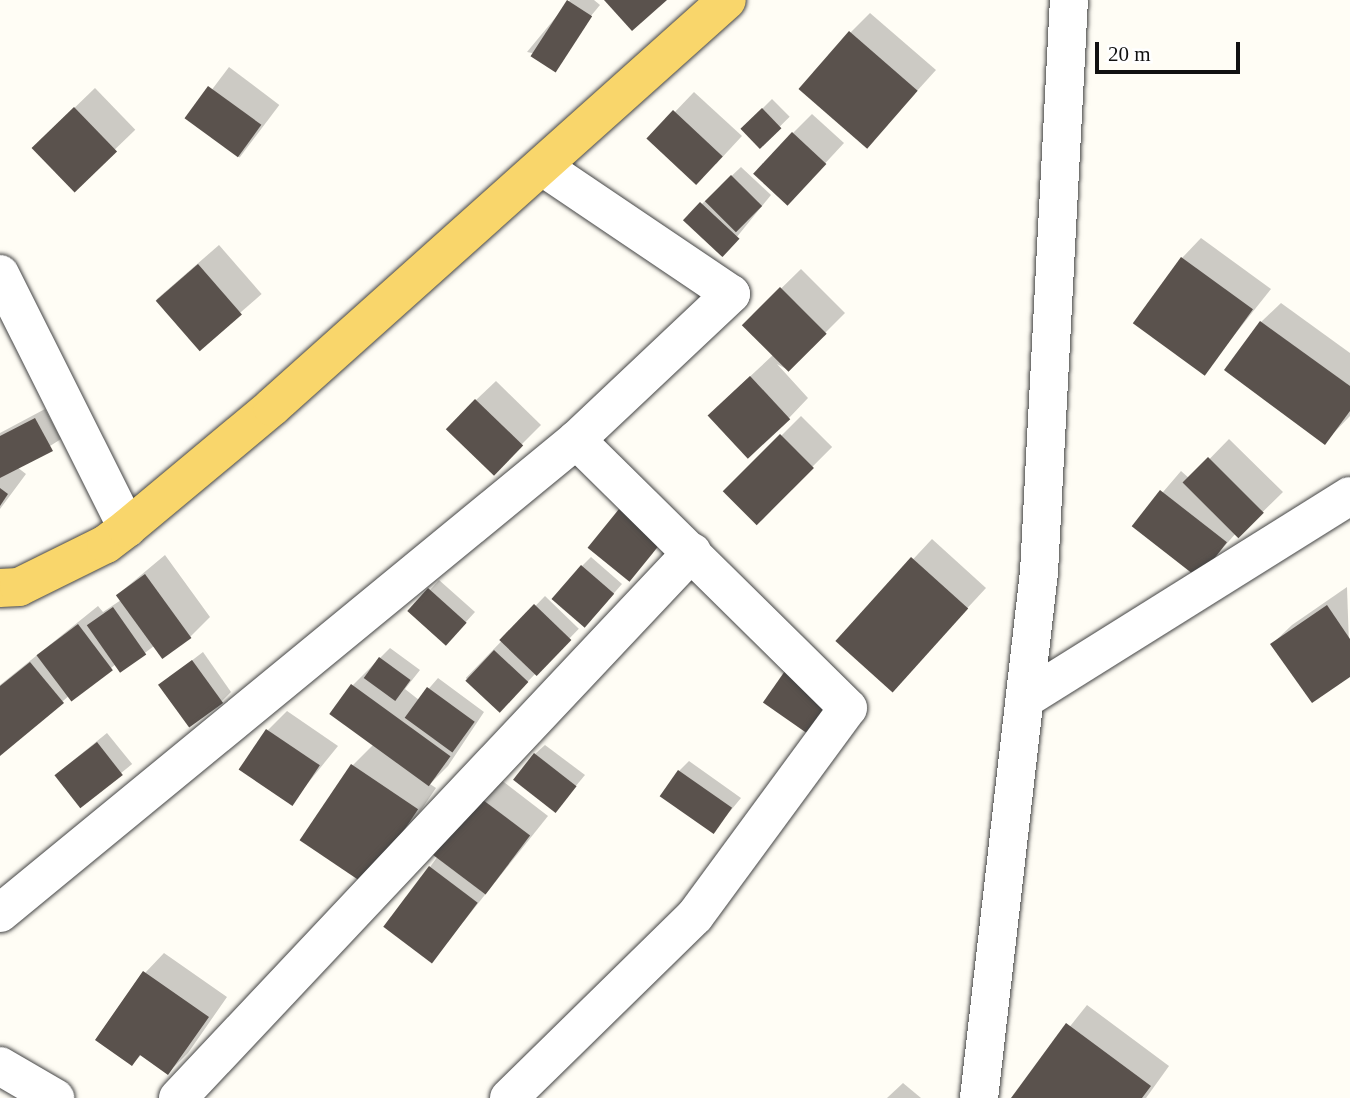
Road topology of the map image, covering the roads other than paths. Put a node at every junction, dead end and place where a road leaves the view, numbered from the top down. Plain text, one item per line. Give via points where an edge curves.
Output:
1 (727, 0) edge
2 (1069, 0) edge
3 (543, 167) junction
4 (0, 274) edge
5 (576, 440) junction
6 (1350, 496) edge
7 (127, 528) junction
8 (692, 551) junction
9 (0, 588) edge
10 (1025, 699) junction
11 (0, 913) edge
12 (0, 1066) edge
13 (55, 1098) edge
14 (178, 1098) edge
15 (509, 1098) edge
16 (979, 1098) edge

1 - 3 main road
2 - 10 street via 1039,572
3 - 5 street via 731,294
3 - 7 main road via 283,398
4 - 7 street
5 - 8 street
5 - 11 street
6 - 10 street
7 - 9 main road via 106,544 19,587
8 - 14 street
8 - 15 street via 848,708 695,916
10 - 16 street
12 - 13 street

